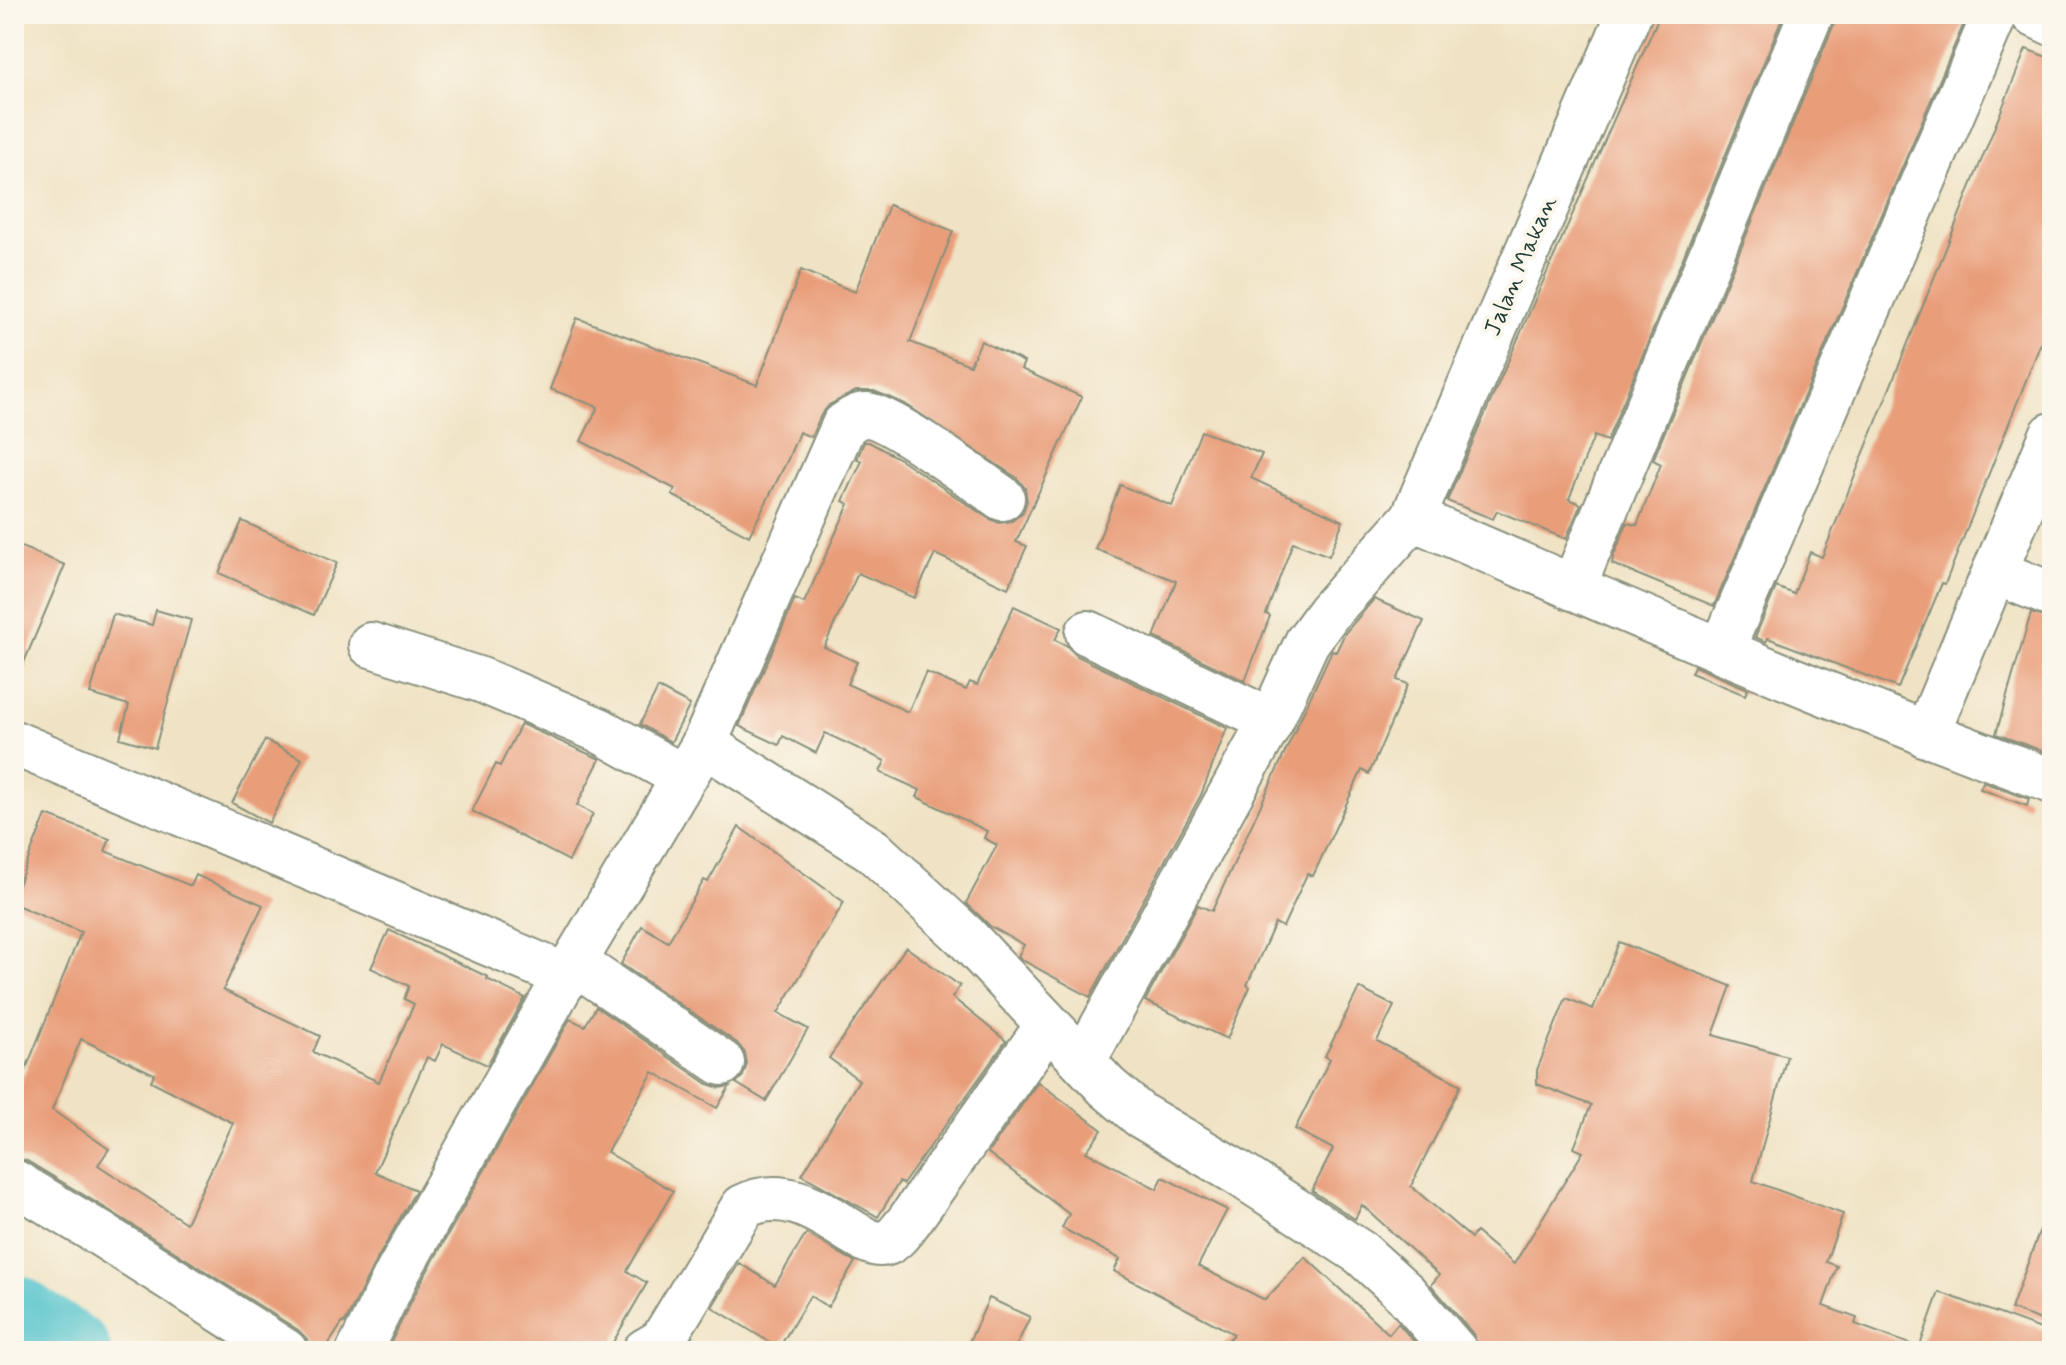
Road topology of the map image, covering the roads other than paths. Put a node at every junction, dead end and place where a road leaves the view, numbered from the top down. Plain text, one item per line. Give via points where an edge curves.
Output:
1 (1629, 14) edge
2 (1811, 14) edge
3 (1995, 14) edge
4 (2033, 14) edge
5 (2052, 23) edge
6 (2052, 435) edge
7 (1002, 498) dead end
8 (1413, 518) junction
9 (1995, 572) junction
10 (1573, 588) junction
11 (2052, 595) edge
12 (1088, 633) dead end
13 (371, 645) dead end
14 (1722, 650) junction
15 (1271, 721) junction
16 (1926, 735) junction
17 (14, 743) edge
18 (693, 761) junction
19 (2052, 781) edge
20 (570, 969) junction
21 (1048, 1025) junction
22 (1084, 1060) junction
23 (722, 1063) dead end
24 (14, 1182) edge
25 (1446, 1348) edge
26 (285, 1351) edge
27 (359, 1351) edge
28 (645, 1351) edge

1 - 8 street, Jalan Makan
2 - 10 street
3 - 14 street
4 - 5 street
6 - 9 street
7 - 18 street via 875,417 866,415 844,425
8 - 10 street
8 - 15 street, Jalan Makan via 1318,626
9 - 11 street
9 - 16 street
10 - 14 street
12 - 15 street
13 - 18 street via 481,680 599,730
14 - 16 street
15 - 22 street, Jalan Makan
16 - 19 street
17 - 20 street
18 - 20 street
18 - 21 street via 872,850 966,937
20 - 23 street
20 - 27 street via 398,1272
21 - 22 street
21 - 28 street via 893,1239 873,1242 798,1201 755,1200 743,1207 662,1341
22 - 25 street via 1140,1115 1361,1253 1405,1293
24 - 26 street

